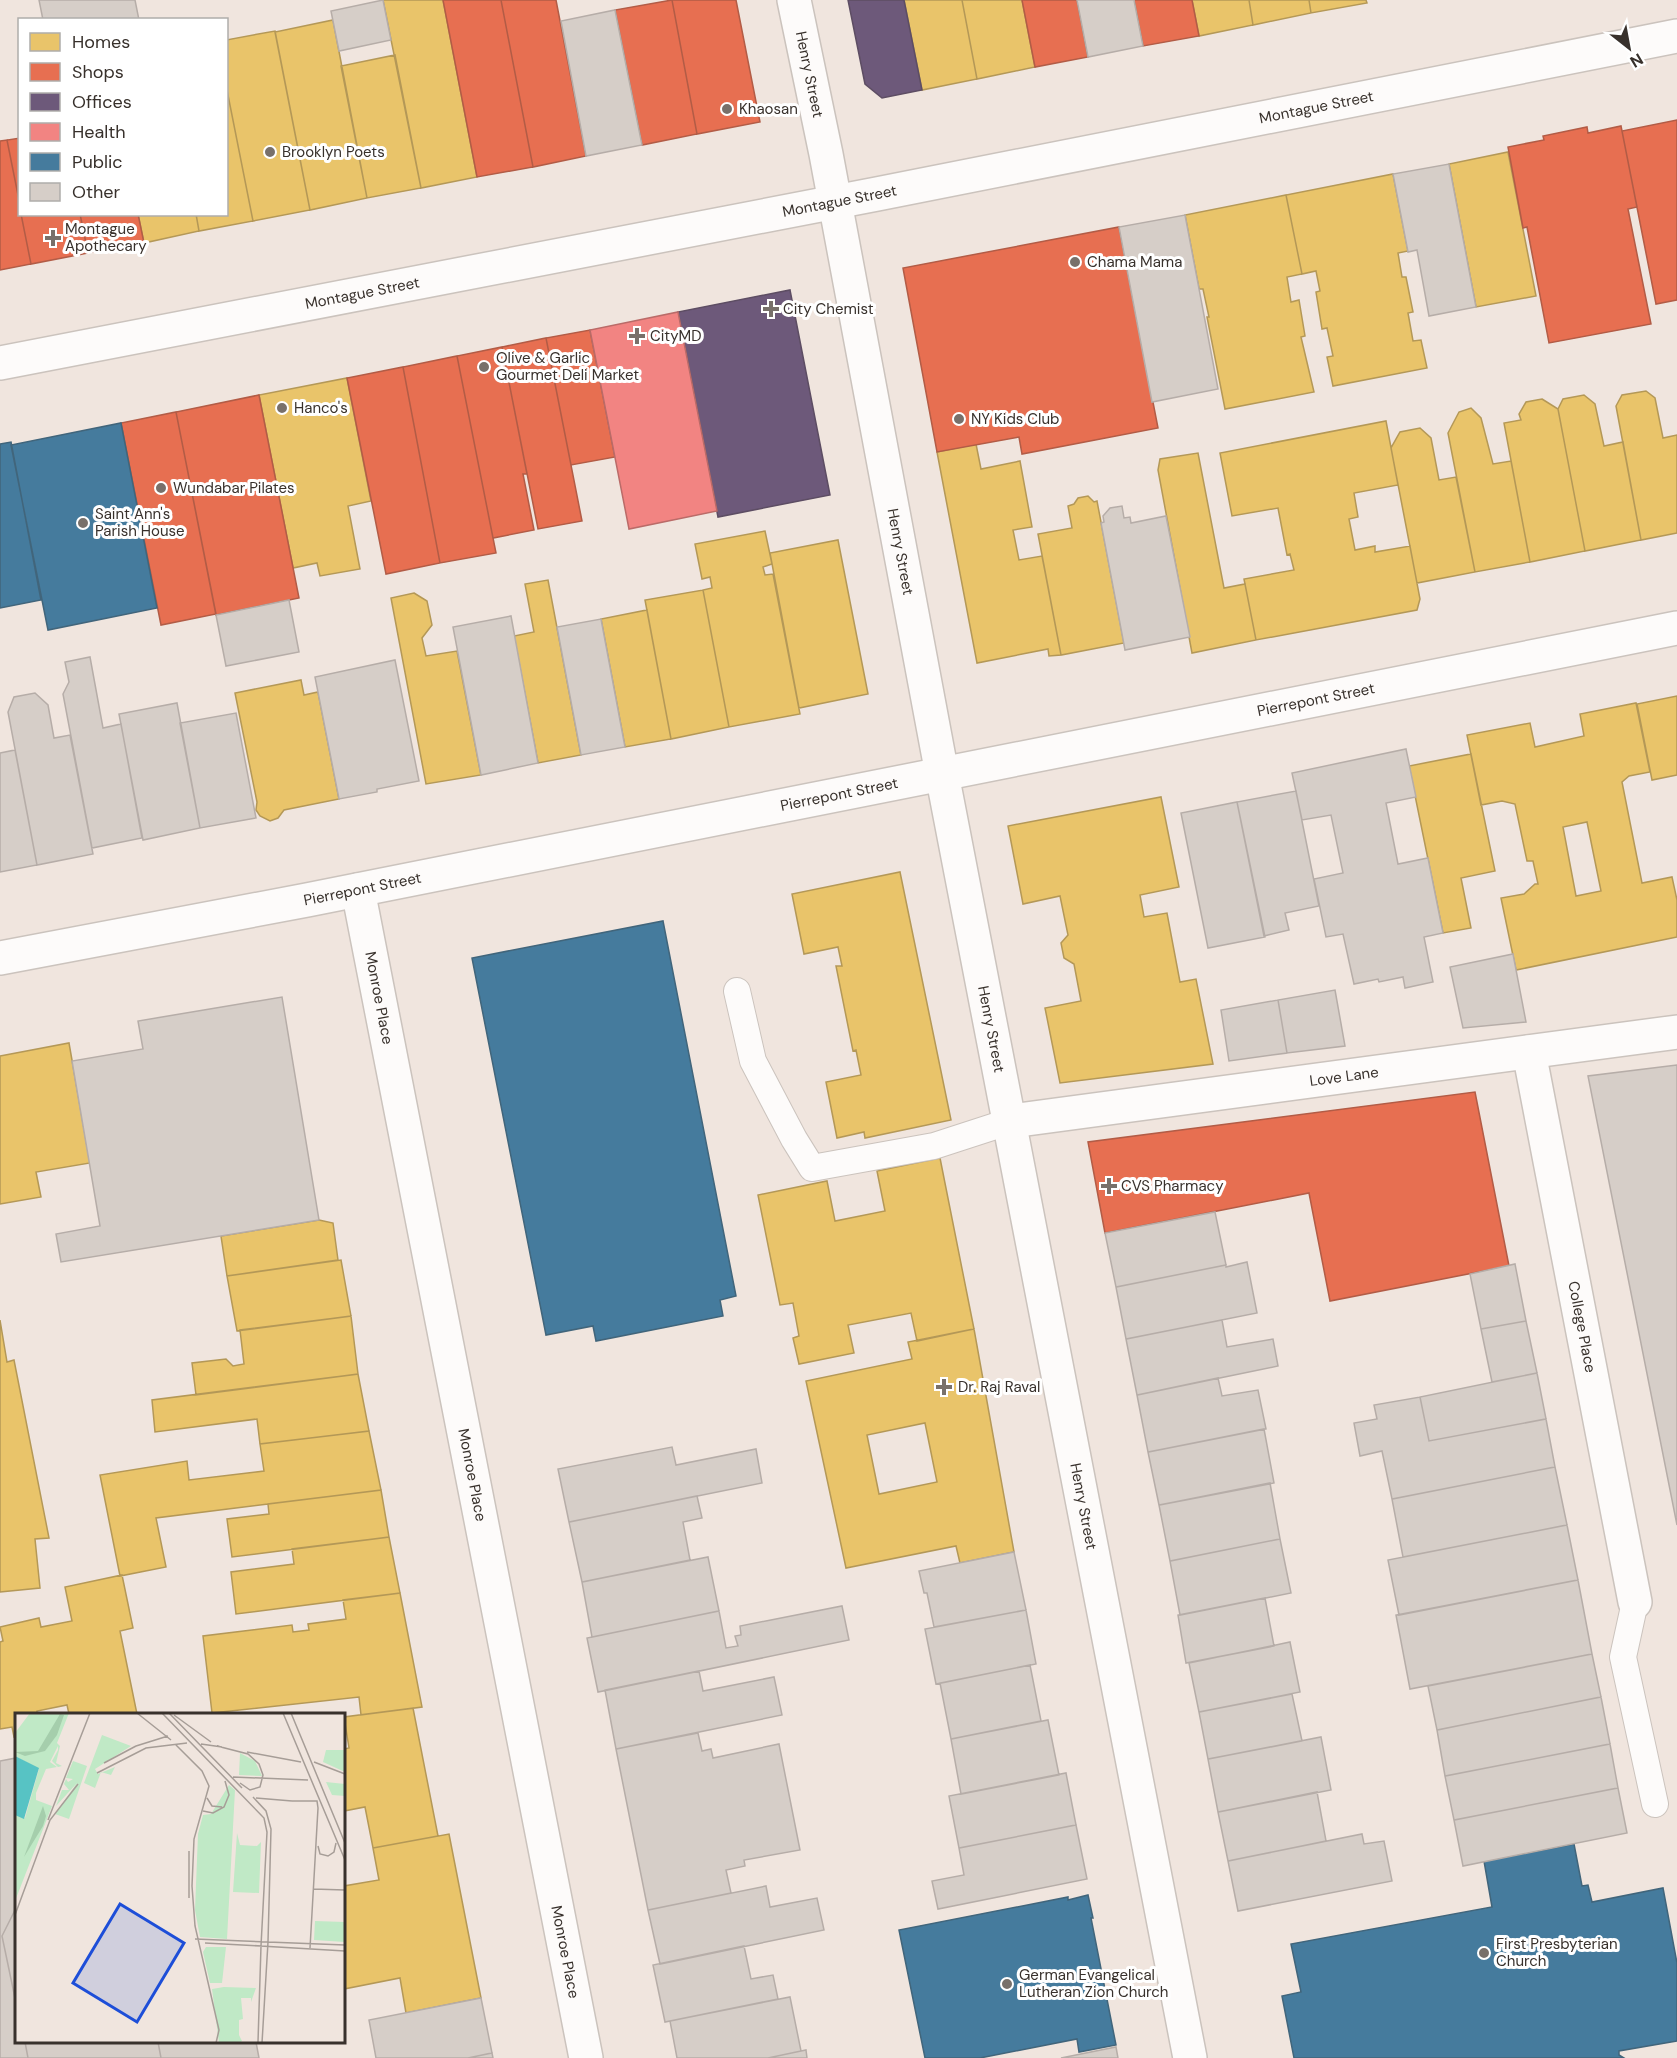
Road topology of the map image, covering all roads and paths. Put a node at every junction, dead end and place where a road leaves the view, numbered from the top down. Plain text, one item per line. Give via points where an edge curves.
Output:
1 (795, 0) edge
2 (1677, 36) edge
3 (835, 202) junction
4 (0, 363) edge
5 (1677, 628) edge
6 (942, 774) junction
7 (358, 890) junction
8 (0, 958) edge
9 (737, 991) dead end
10 (1677, 1032) edge
11 (1529, 1052) junction
12 (1011, 1121) junction
13 (1635, 1602) joint
14 (1655, 1804) dead end
15 (586, 2058) edge
16 (1190, 2058) edge

1 - 3 street, Henry Street
2 - 3 street, Montague Street
3 - 4 street, Montague Street
3 - 6 street, Henry Street
5 - 6 street, Pierrepont Street
6 - 7 street, Pierrepont Street
6 - 12 street, Henry Street
7 - 8 street, Pierrepont Street
7 - 15 street, Monroe Place
9 - 12 lane via 753,1061 812,1168 934,1146
10 - 11 street, Love Lane
11 - 12 street, Love Lane
11 - 13 street, College Place
12 - 16 street, Henry Street
13 - 14 lane via 1623,1657

